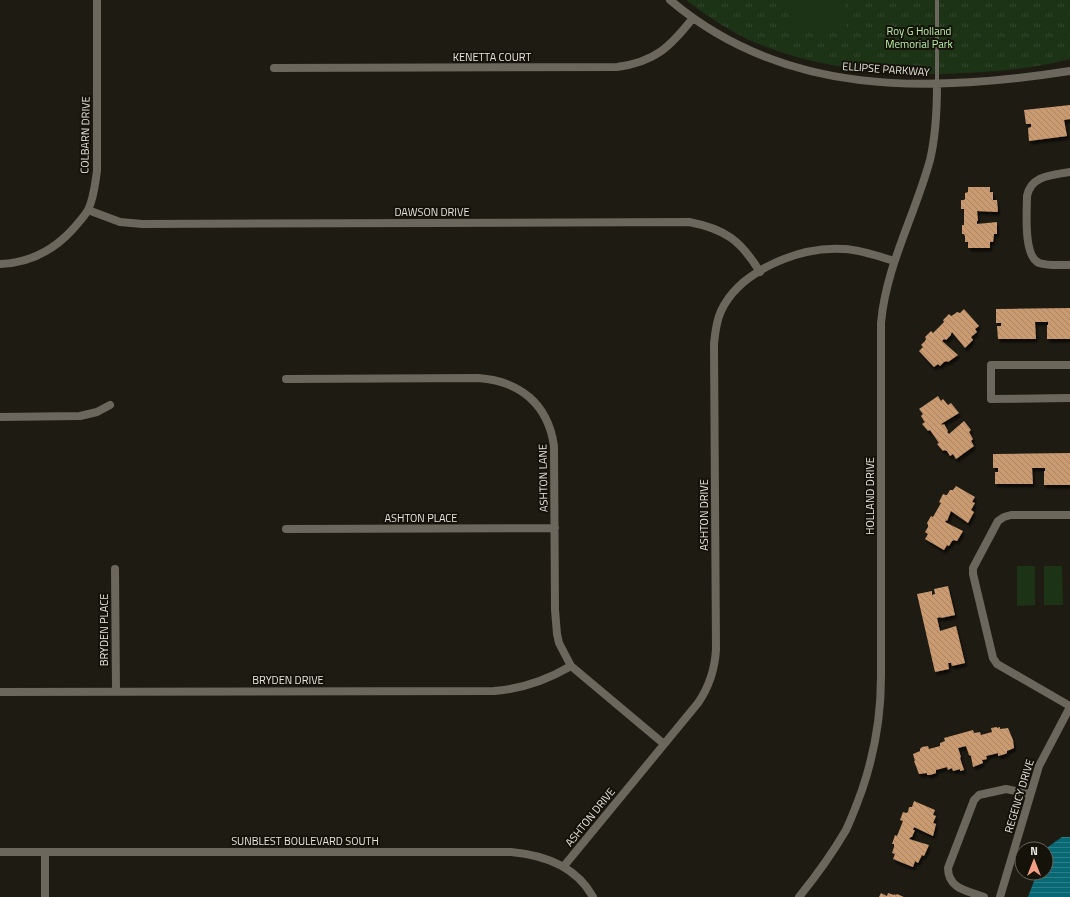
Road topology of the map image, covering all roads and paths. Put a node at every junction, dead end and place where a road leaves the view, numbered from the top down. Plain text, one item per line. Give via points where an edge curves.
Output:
1 (97, 0) edge
2 (670, 0) edge
3 (937, 0) edge
4 (693, 18) junction
5 (274, 68) dead end
6 (1070, 71) edge
7 (937, 84) junction
8 (1070, 172) edge
9 (88, 210) junction
10 (894, 261) junction
11 (0, 264) edge
12 (1070, 265) edge
13 (760, 272) junction
14 (1070, 365) edge
15 (286, 379) dead end
16 (1070, 398) edge
17 (110, 405) dead end
18 (0, 417) edge
19 (1070, 515) edge
20 (555, 528) junction
21 (286, 529) dead end
22 (115, 569) dead end
23 (571, 666) junction
24 (116, 691) junction
25 (0, 692) edge
26 (1070, 706) edge
27 (664, 744) junction
28 (1030, 794) junction
29 (0, 852) edge
30 (45, 852) junction
31 (564, 866) junction
32 (45, 897) edge
33 (593, 897) edge
34 (799, 897) edge
35 (984, 897) edge
36 (1000, 897) edge

1 - 9 street, COLBARN DRIVE via 97,171
2 - 4 street, ELLIPSE PARKWAY
3 - 7 lane
4 - 5 street, KENETTA COURT via 660,53 646,60 622,66
4 - 7 street, ELLIPSE PARKWAY via 737,44 801,69 869,81
6 - 7 street, ELLIPSE PARKWAY via 982,82
7 - 10 street, HOLLAND DRIVE via 935,132 930,160
8 - 12 street via 1039,179 1029,188 1027,196 1030,254 1044,264
9 - 11 street, COLBARN DRIVE via 70,233 51,249 29,259
9 - 13 street, DAWSON DRIVE via 120,222 142,224 689,222 706,226 731,238 746,250
10 - 13 street, ASHTON DRIVE via 859,250 825,249 794,256
10 - 34 street, HOLLAND DRIVE via 881,323 879,724 866,777 846,828 822,868
13 - 27 street, ASHTON DRIVE via 743,282 732,293 722,309 716,327 714,663 703,696
14 - 16 street via 991,365 991,399
15 - 20 street, ASHTON LANE via 478,378 514,386 539,407 552,433 555,454
17 - 18 street via 97,412 80,416
19 - 26 street via 1004,517 998,521 973,568 993,658 997,664
20 - 21 street, ASHTON PLACE
20 - 23 street, ASHTON LANE via 555,623 559,643
22 - 24 street, BRYDEN PLACE
23 - 24 street, BRYDEN DRIVE via 526,686 501,691
23 - 27 street, ASHTON LANE
24 - 25 street, BRYDEN DRIVE
26 - 28 street, REGENCY DRIVE via 1039,766
27 - 31 street, ASHTON DRIVE
28 - 35 street via 1006,789 979,795 974,800 948,868 948,876 956,886
28 - 36 street, REGENCY DRIVE
29 - 30 street, SUNBLEST BOULEVARD SOUTH
30 - 31 street, SUNBLEST BOULEVARD SOUTH via 491,851 529,853
30 - 32 street
31 - 33 street, SUNBLEST BOULEVARD SOUTH via 580,879

